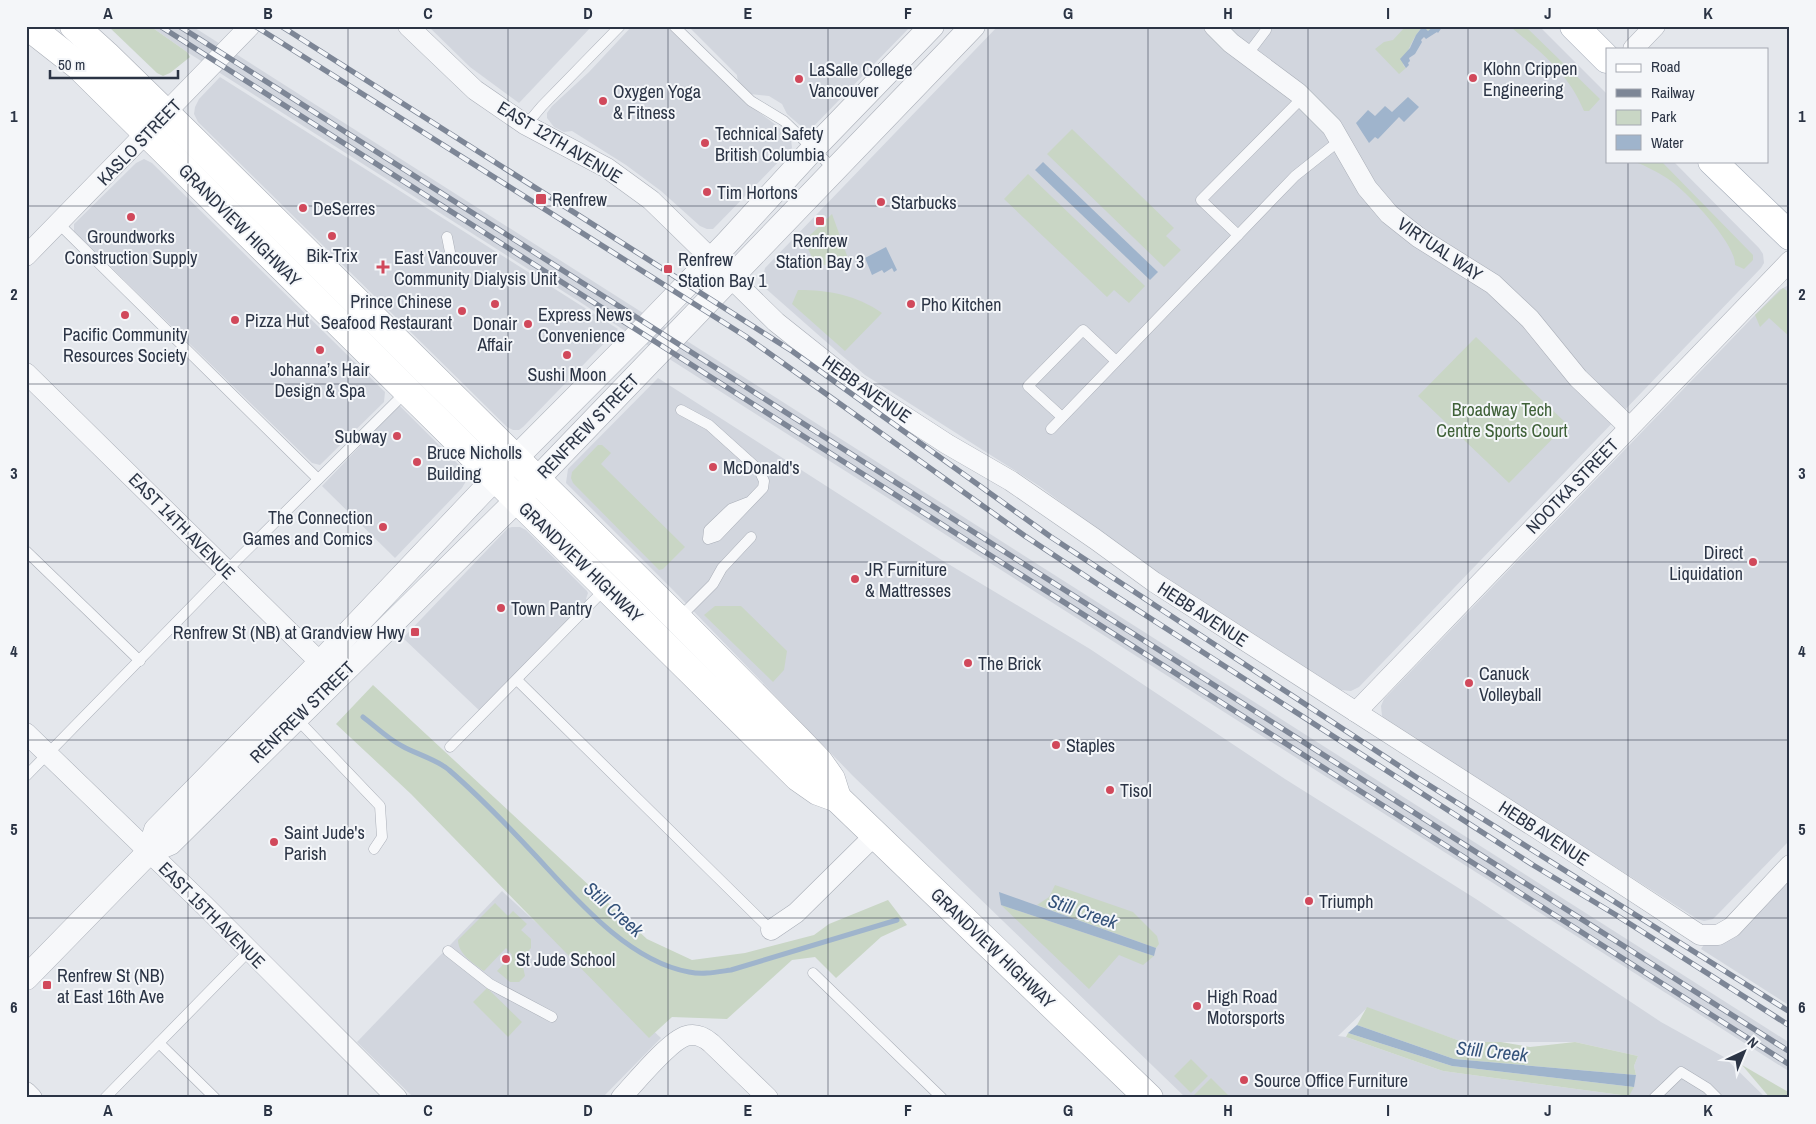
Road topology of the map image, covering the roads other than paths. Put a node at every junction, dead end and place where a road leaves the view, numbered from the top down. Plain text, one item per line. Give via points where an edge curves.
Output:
1 (28, 26) edge
2 (74, 26) edge
3 (250, 26) edge
4 (408, 26) edge
5 (620, 26) edge
6 (674, 26) edge
7 (932, 26) edge
8 (972, 26) edge
9 (1214, 26) edge
10 (1574, 26) edge
11 (1655, 26) edge
12 (1266, 30) dead end
13 (1634, 48) edge
14 (1247, 55) junction
15 (1606, 58) edge
16 (1302, 98) junction
17 (166, 114) junction
18 (526, 126) junction
19 (147, 133) junction
20 (1339, 140) junction
21 (813, 149) junction
22 (1713, 162) edge
23 (834, 170) junction
24 (58, 224) junction
25 (1238, 235) junction
26 (1790, 236) edge
27 (448, 237) dead end
28 (26, 256) edge
29 (448, 258) dead end
30 (711, 259) junction
31 (1790, 261) edge
32 (730, 278) junction
33 (1116, 361) junction
34 (26, 373) edge
35 (407, 391) junction
36 (681, 410) dead end
37 (1062, 417) junction
38 (1629, 427) junction
39 (1051, 429) dead end
40 (515, 459) junction
41 (496, 478) junction
42 (318, 479) junction
43 (536, 480) junction
44 (517, 500) junction
45 (751, 537) dead end
46 (708, 538) dead end
47 (26, 551) edge
48 (227, 571) junction
49 (607, 587) junction
50 (678, 619) junction
51 (140, 661) junction
52 (320, 663) junction
53 (337, 679) junction
54 (517, 680) junction
55 (1356, 712) junction
56 (296, 719) junction
57 (26, 733) edge
58 (450, 747) dead end
59 (47, 754) junction
60 (26, 776) edge
61 (837, 798) junction
62 (875, 835) junction
63 (374, 849) dead end
64 (148, 852) junction
65 (1790, 865) edge
66 (771, 930) joint
67 (249, 951) junction
68 (448, 951) dead end
69 (813, 972) dead end
70 (26, 978) edge
71 (552, 1017) dead end
72 (159, 1043) junction
73 (26, 1092) edge
74 (32, 1098) edge
75 (105, 1098) edge
76 (215, 1098) edge
77 (397, 1098) edge
78 (621, 1098) edge
79 (768, 1098) edge
80 (942, 1098) edge
81 (1150, 1098) edge
82 (1654, 1098) edge
83 (1717, 1098) edge

1 - 19 main road, GRANDVIEW HIGHWAY via 79,66
2 - 17 main road, GRANDVIEW HIGHWAY
3 - 17 street, KASLO STREET
4 - 18 street, EAST 12TH AVENUE via 475,90
5 - 18 lane
6 - 21 lane via 751,101 784,121
7 - 21 street, RENFREW STREET
8 - 23 street, RENFREW STREET
9 - 14 street, VIRTUAL WAY
10 - 15 main road
11 - 13 street
12 - 14 lane
14 - 16 street, VIRTUAL WAY
16 - 20 street, VIRTUAL WAY via 1332,127
16 - 25 lane via 1201,200
17 - 19 street, KASLO STREET
17 - 40 main road, GRANDVIEW HIGHWAY
18 - 30 street, EAST 12TH AVENUE via 608,168 651,200
19 - 24 street, KASLO STREET
19 - 35 main road, GRANDVIEW HIGHWAY
20 - 25 lane via 1296,176
20 - 38 street, VIRTUAL WAY via 1367,188 1389,214 1418,237 1493,284 1530,319 1578,378
21 - 23 lane
21 - 30 street, RENFREW STREET
22 - 26 main road
23 - 32 street, RENFREW STREET
24 - 28 street, KASLO STREET
24 - 42 lane
25 - 33 lane
27 - 29 lane
30 - 32 street, HEBB AVENUE
30 - 40 street, RENFREW STREET
31 - 38 street, NOOTKA STREET
32 - 43 street, RENFREW STREET
32 - 55 street, HEBB AVENUE via 776,322 850,380 1011,481 1154,582
33 - 37 lane
33 - 37 lane via 1083,330 1028,386
34 - 48 street, EAST 14TH AVENUE
35 - 41 main road, GRANDVIEW HIGHWAY
35 - 42 lane
36 - 46 lane via 709,425 759,470 764,481 763,488 717,536
37 - 39 lane
38 - 55 street, NOOTKA STREET
40 - 41 street, RENFREW STREET
40 - 43 main road, GRANDVIEW HIGHWAY
41 - 44 main road, GRANDVIEW HIGHWAY
41 - 52 street, RENFREW STREET
42 - 48 lane
43 - 44 street, RENFREW STREET
43 - 50 main road, GRANDVIEW HIGHWAY
44 - 49 main road, GRANDVIEW HIGHWAY
44 - 53 street, RENFREW STREET
45 - 50 lane via 722,568 713,584
47 - 51 lane
48 - 51 lane
48 - 52 street, EAST 14TH AVENUE
49 - 54 lane
49 - 61 main road, GRANDVIEW HIGHWAY via 798,777 818,791
50 - 61 main road, GRANDVIEW HIGHWAY via 819,762 831,779
51 - 59 lane
52 - 53 street, EAST 14TH AVENUE
52 - 64 street, RENFREW STREET via 156,830
53 - 56 street, RENFREW STREET
54 - 58 lane
54 - 66 lane
55 - 65 street, HEBB AVENUE via 1700,935 1718,935 1732,927
56 - 63 lane via 380,806 382,837
56 - 64 street, RENFREW STREET via 170,843
57 - 59 street, EAST 15TH AVENUE
59 - 60 lane
59 - 64 street, EAST 15TH AVENUE
61 - 62 main road, GRANDVIEW HIGHWAY
62 - 66 street via 796,913
62 - 81 main road, GRANDVIEW HIGHWAY
64 - 67 street, EAST 15TH AVENUE
64 - 70 street, RENFREW STREET
67 - 72 lane
67 - 77 street, EAST 15TH AVENUE
68 - 71 lane via 490,984
69 - 80 lane
72 - 75 lane
72 - 76 lane
73 - 74 street
78 - 79 street via 676,1041 692,1035 705,1038
82 - 83 lane via 1681,1072

